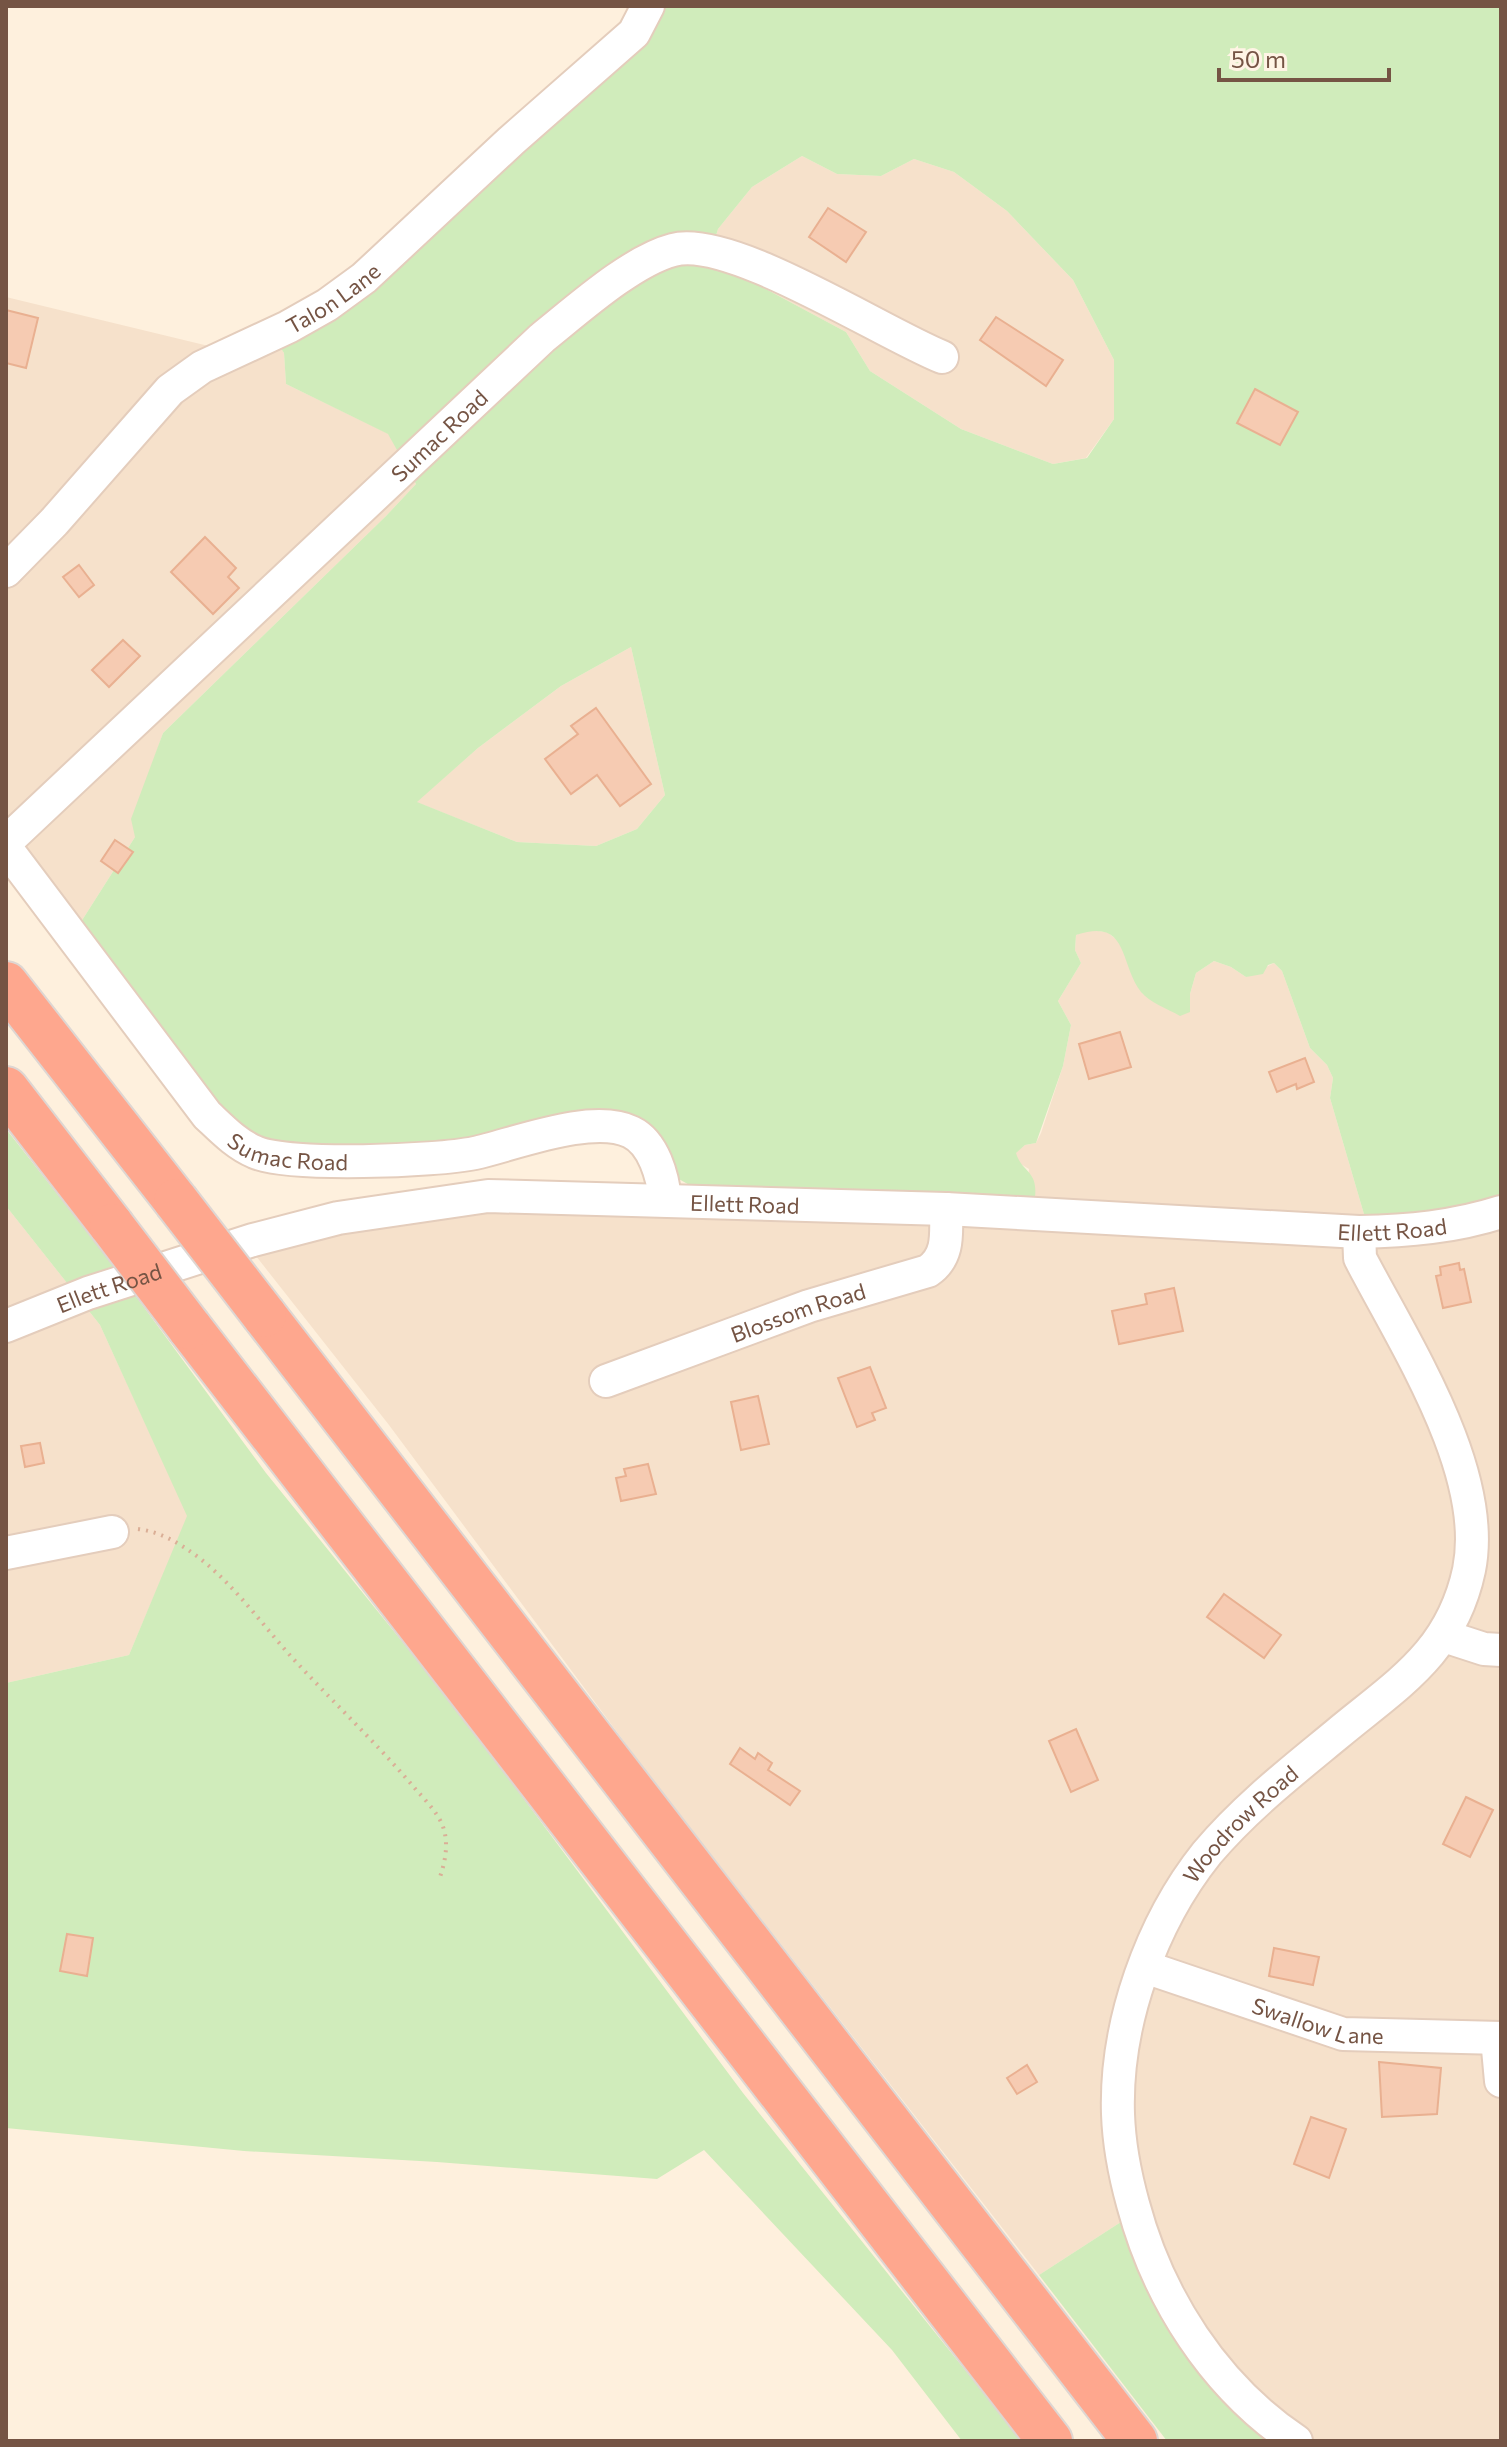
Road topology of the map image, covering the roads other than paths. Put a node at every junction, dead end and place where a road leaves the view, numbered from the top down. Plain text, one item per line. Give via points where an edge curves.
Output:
1 (648, 6) edge
2 (942, 357) dead end
3 (6, 571) edge
4 (6, 845) edge
5 (6, 984) edge
6 (6, 1089) edge
7 (665, 1200) junction
8 (946, 1209) junction
9 (1501, 1212) edge
10 (1359, 1232) junction
11 (6, 1326) edge
12 (606, 1381) dead end
13 (112, 1532) road end
14 (6, 1553) edge
15 (1444, 1636) junction
16 (1501, 1650) edge
17 (1145, 1967) junction
18 (1499, 2038) edge
19 (1501, 2081) edge
20 (1050, 2441) edge
21 (1135, 2441) edge
22 (1296, 2441) edge

1 - 3 street, Talon Lane via 634,33 364,278 327,305 202,367 170,390
2 - 4 street, Sumac Road via 736,256 707,248 675,249 651,259 542,338
4 - 7 street, Sumac Road via 207,1115 257,1154 338,1161 470,1154 608,1126 632,1132 651,1153 663,1177
5 - 21 highway, bridge
6 - 20 highway, bridge
7 - 8 street, Ellett Road
7 - 11 street, Ellett Road via 488,1196 338,1218 133,1278
8 - 10 street, Ellett Road
8 - 12 street, Blossom Road via 945,1250 928,1271 809,1306
9 - 10 street, Ellett Road via 1426,1229
10 - 15 street, Woodrow Road via 1360,1258 1453,1442 1470,1504 1469,1569
13 - 14 street
15 - 16 street
15 - 17 street, Woodrow Road via 1408,1677 1283,1778 1222,1837 1183,1888
17 - 18 street, Swallow Lane via 1343,2034
17 - 22 street, Woodrow Road via 1122,2053 1118,2113 1144,2243 1172,2302 1210,2360 1255,2409
18 - 19 street

